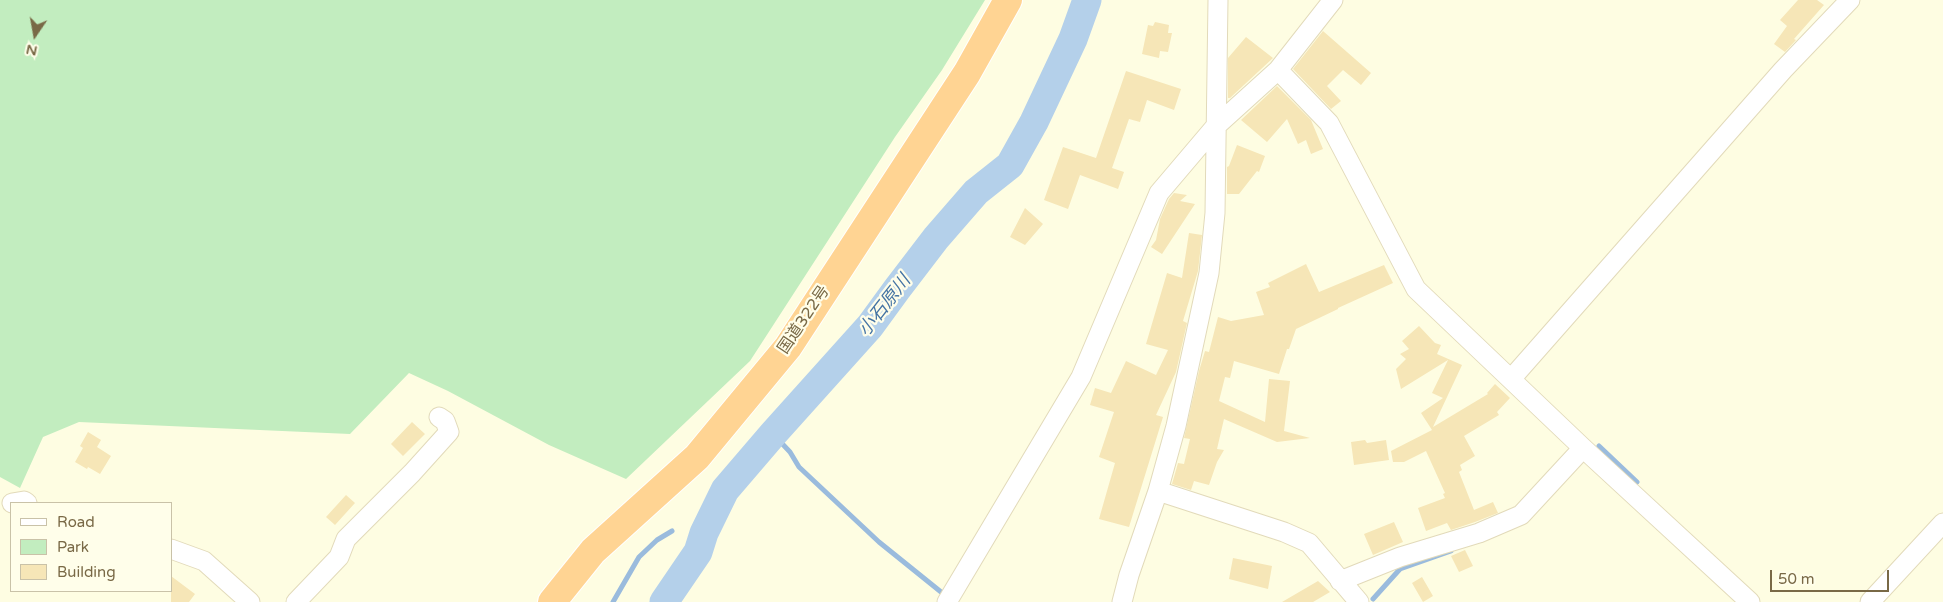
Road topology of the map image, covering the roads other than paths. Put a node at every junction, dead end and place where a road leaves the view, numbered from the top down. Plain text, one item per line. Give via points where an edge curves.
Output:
1 (1008, 0) edge
2 (1218, 0) edge
3 (1333, 0) edge
4 (1850, 0) edge
5 (1278, 70) junction
6 (1215, 127) junction
7 (1511, 378) junction
8 (439, 417) dead end
9 (1583, 448) junction
10 (1158, 492) junction
11 (1943, 523) edge
12 (172, 549) edge
13 (1340, 581) junction
14 (250, 602) edge
15 (296, 602) edge
16 (552, 602) edge
17 (947, 602) edge
18 (1122, 602) edge
19 (1359, 602) edge
20 (1750, 602) edge
21 (1870, 602) edge

1 - 16 highway, 国道322号 via 967,73 788,347 697,457 593,551
2 - 6 street
3 - 5 street
4 - 7 street
5 - 6 street
5 - 7 street via 1329,123 1416,289
6 - 10 street via 1216,212 1209,273 1176,426
6 - 17 street via 1159,193 1081,377
7 - 9 street
8 - 15 street via 445,421 449,432 346,540 339,557
9 - 13 street via 1521,515 1479,533 1400,557
9 - 20 street
10 - 13 street via 1309,543
10 - 18 street
11 - 21 street
12 - 14 street via 204,561
13 - 19 street

